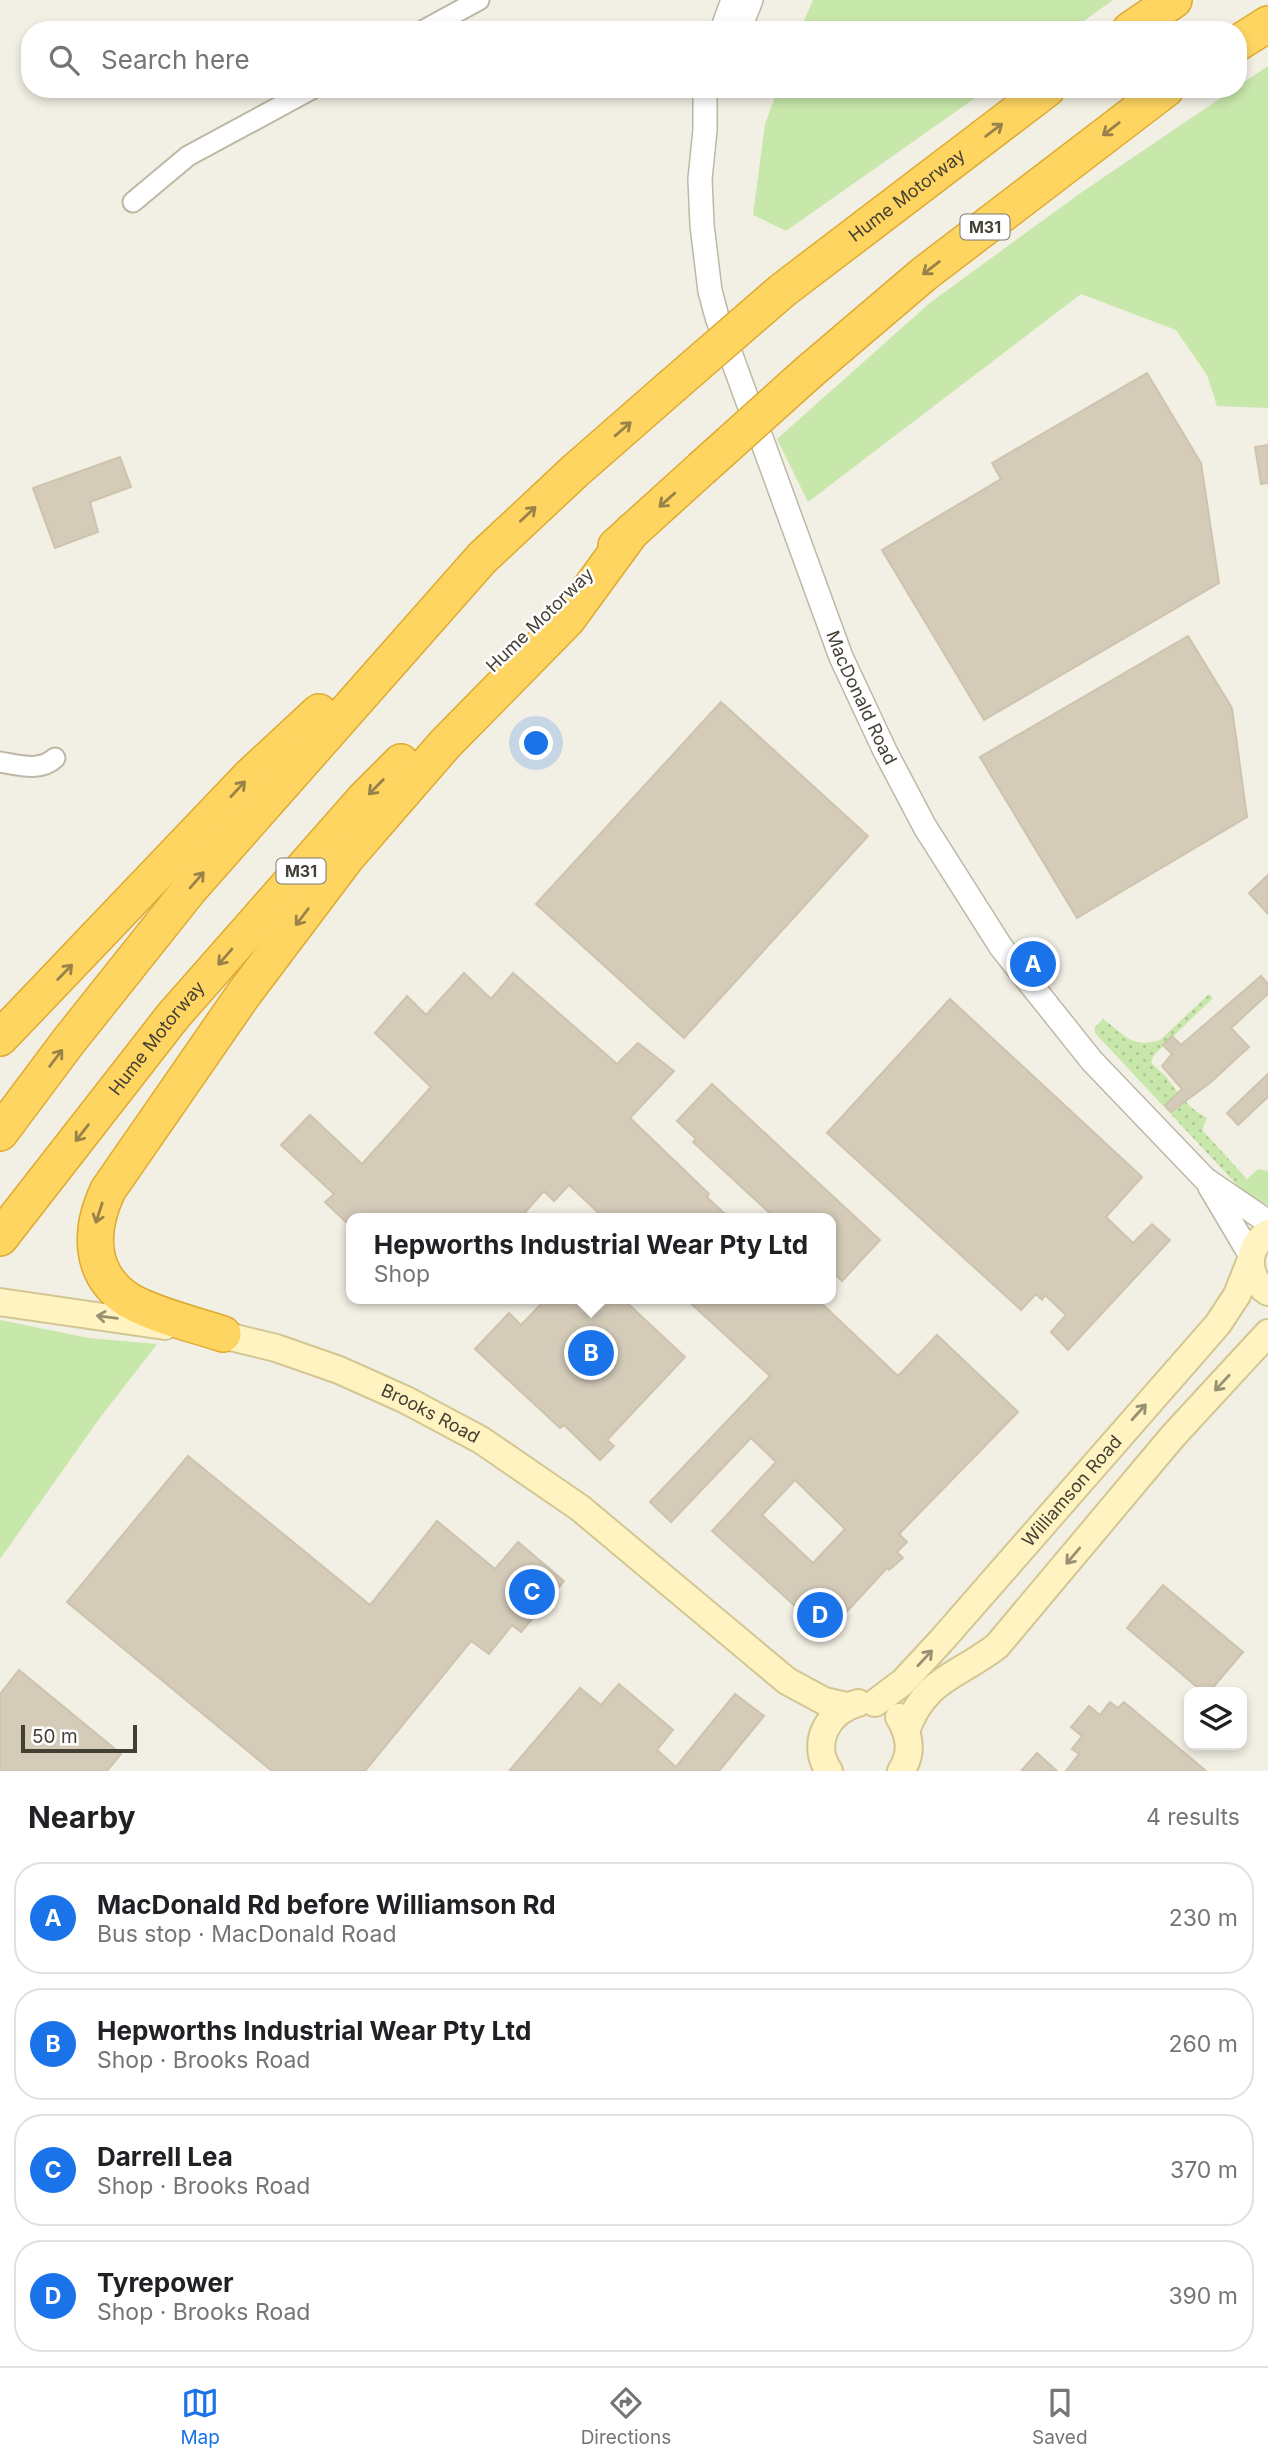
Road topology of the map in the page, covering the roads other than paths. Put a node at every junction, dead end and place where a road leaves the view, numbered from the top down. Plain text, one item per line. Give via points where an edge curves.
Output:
1 (479, 0) edge
2 (733, 0) edge
3 (751, 0) edge
4 (1174, 0) edge
5 (440, 21) edge
6 (725, 21) edge
7 (743, 21) edge
8 (1143, 21) edge
9 (1268, 24) edge
10 (1247, 37) edge
11 (295, 98) edge
12 (705, 98) edge
13 (715, 98) edge
14 (1035, 98) edge
15 (1154, 98) edge
16 (705, 130) junction
17 (133, 202) dead end
18 (632, 531) junction
19 (482, 558) junction
20 (55, 758) dead end
21 (0, 762) edge
22 (0, 1038) edge
23 (0, 1132) edge
24 (1205, 1178) junction
25 (1268, 1222) edge
26 (1268, 1233) edge
27 (0, 1238) edge
28 (1250, 1259) junction
29 (1268, 1292) edge
30 (8, 1303) edge
31 (1268, 1333) edge
32 (223, 1334) junction
33 (787, 1681) junction
34 (875, 1703) junction
35 (846, 1706) junction
36 (906, 1731) junction
37 (825, 1762) edge
38 (901, 1771) edge

1 - 5 street
2 - 6 street
3 - 7 street
4 - 8 highway
9 - 10 highway
11 - 17 street via 188,156
12 - 16 street, MacDonald Road
13 - 16 street, MacDonald Road
19 -> 14 highway, Hume Motorway, bridge via 783,290
15 -> 18 highway, Hume Motorway / M31, bridge via 924,274
16 - 24 street, MacDonald Road via 702,225 717,317 841,657 884,751 925,827 1001,947 1092,1061
18 -> 27 highway, Hume Motorway / M31 via 495,663 364,799 173,1016
18 -> 32 highway via 567,620 445,744 347,857 243,995 108,1190 94,1239 106,1278 139,1305
22 -> 19 highway via 250,776
23 -> 19 highway, Hume Motorway via 189,890
20 - 21 street via 36,767
24 - 25 street, MacDonald Road
24 - 28 street, MacDonald Road
26 - 28 main road, Williamson Road via 1256,1243
28 - 29 main road via 1254,1278
34 -> 28 main road, Williamson Road via 903,1682 941,1641 1218,1324 1237,1295
32 -> 30 main road, Brooks Road
31 -> 36 main road via 1173,1436 997,1646 922,1698
32 - 33 main road, Brooks Road via 339,1370 406,1399 481,1440 580,1508
33 - 35 main road, Brooks Road via 824,1701
33 - 37 main road, Brooks Road via 811,1716
34 - 35 main road
34 - 36 main road via 894,1713
35 - 37 main road via 826,1726
36 - 38 main road via 908,1756

